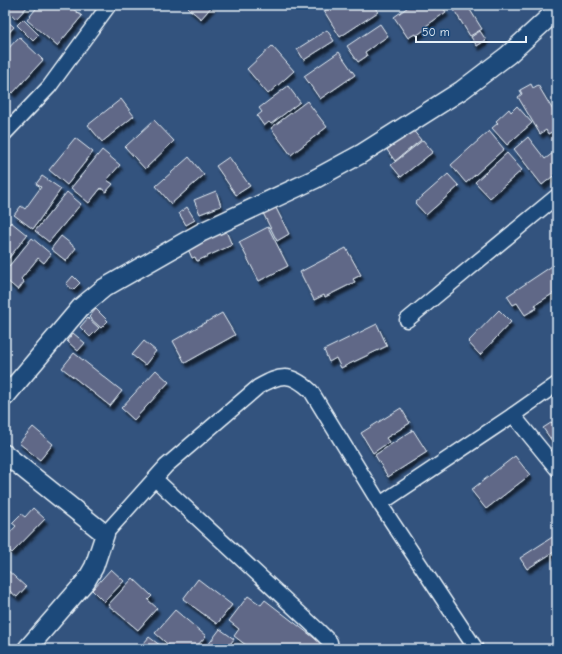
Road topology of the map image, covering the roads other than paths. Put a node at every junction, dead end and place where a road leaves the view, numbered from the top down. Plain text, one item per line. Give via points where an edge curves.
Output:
1 (109, 5) edge
2 (557, 10) edge
3 (5, 133) edge
4 (557, 196) edge
5 (407, 320) dead end
6 (557, 384) edge
7 (5, 397) edge
8 (513, 415) junction
9 (5, 454) edge
10 (557, 469) edge
11 (155, 479) junction
12 (380, 504) junction
13 (106, 534) junction
14 (27, 649) edge
15 (331, 649) edge
16 (476, 649) edge

1 - 3 street via 49,87
2 - 7 street via 508,55 462,90 361,154 315,179 202,232 104,288 82,307
4 - 5 street
6 - 8 street
8 - 10 street
8 - 12 street
9 - 13 street
11 - 12 street via 166,466 258,387 275,377 289,376 311,391
11 - 13 street
11 - 15 street via 318,630 330,642
12 - 16 street
13 - 14 street via 86,581

